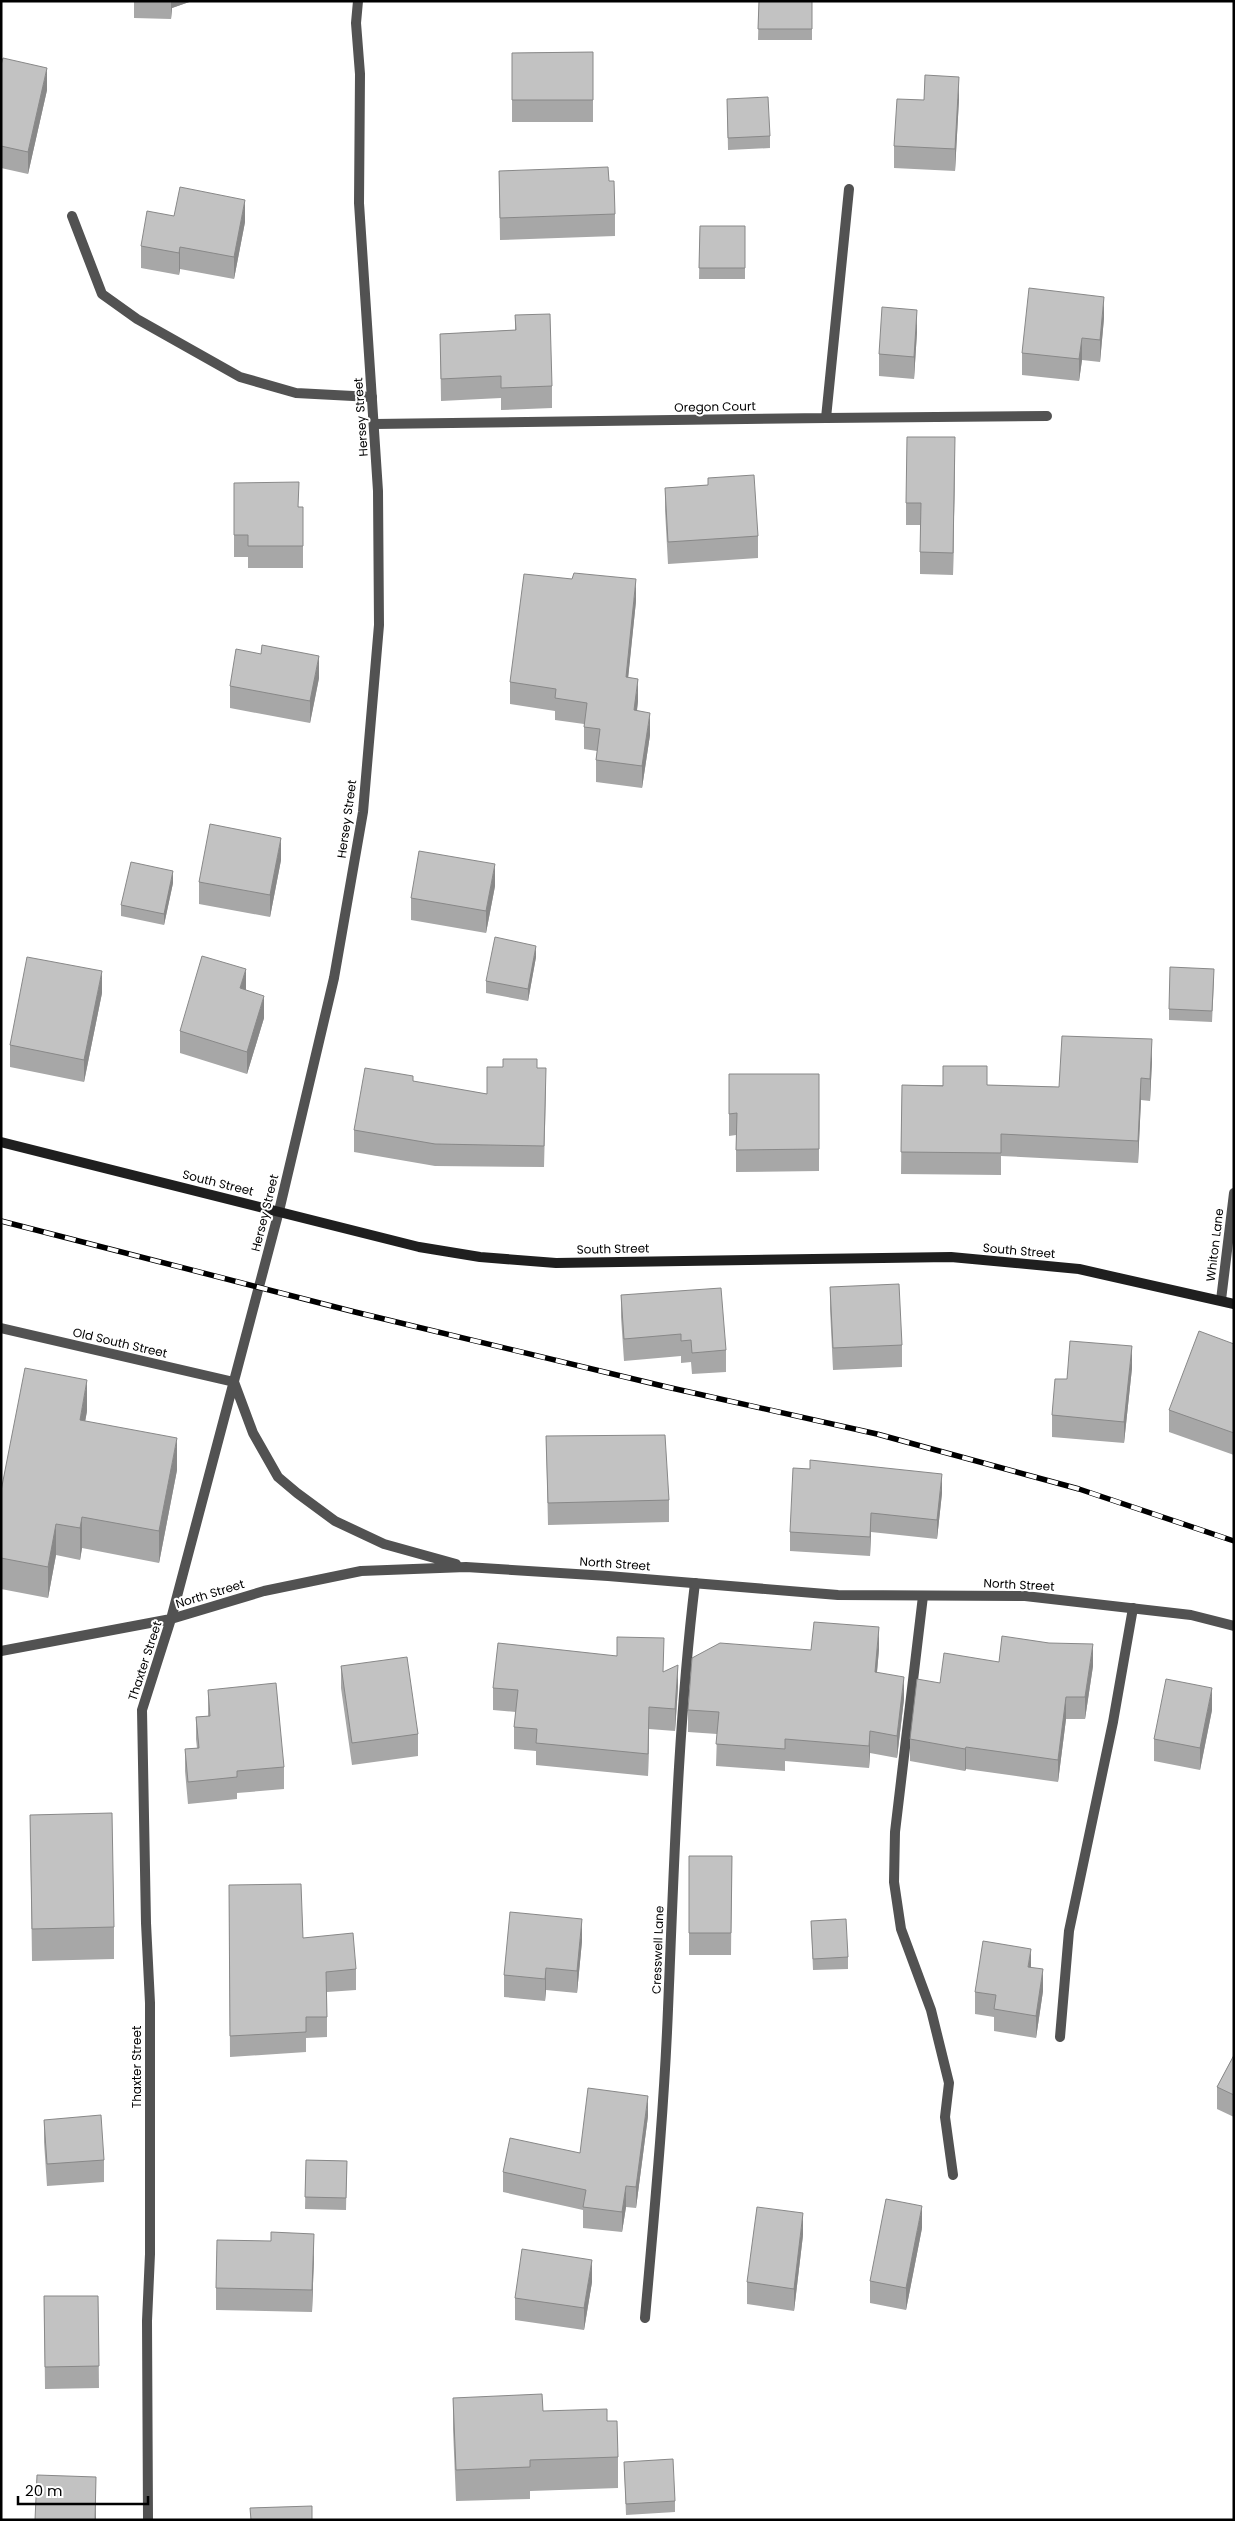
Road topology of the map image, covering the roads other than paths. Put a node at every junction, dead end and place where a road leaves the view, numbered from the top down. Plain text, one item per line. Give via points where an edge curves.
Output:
1 (358, 1) edge
2 (849, 189) dead end
3 (72, 216) dead end
4 (372, 397) junction
5 (1047, 416) dead end
6 (826, 418) junction
7 (374, 424) junction
8 (1, 1142) edge
9 (1234, 1193) edge
10 (279, 1211) junction
11 (1221, 1300) junction
12 (1234, 1304) edge
13 (1, 1328) edge
14 (234, 1382) junction
15 (466, 1567) junction
16 (695, 1583) junction
17 (923, 1596) junction
18 (1134, 1608) junction
19 (171, 1619) junction
20 (1234, 1626) edge
21 (1, 1651) edge
22 (1060, 2037) dead end
23 (953, 2175) dead end
24 (645, 2318) dead end
25 (148, 2520) edge

1 - 4 street, Hersey Street via 359,203
2 - 6 street
3 - 4 street via 102,294 137,319 240,377 296,392
4 - 7 street, Hersey Street
5 - 6 street, Oregon Court
6 - 7 street, Oregon Court
7 - 10 street, Hersey Street via 378,491 378,625 363,812 334,978
8 - 10 main road, South Street
9 - 11 street, Whiton Lane
10 - 11 main road, South Street via 418,1247 480,1257 556,1263 951,1257 1078,1269
10 - 14 street, Hersey Street
11 - 12 main road, South Street
13 - 14 street, Old South Street
14 - 15 street via 253,1433 269,1462 278,1477 296,1494 335,1521 384,1544
14 - 19 street, Hersey Street
15 - 16 street, North Street
15 - 19 street, North Street via 361,1572 264,1591
16 - 17 street, North Street via 838,1596
16 - 24 street, Cresswell Lane via 678,1784 662,2123
17 - 18 street, North Street via 1026,1596
17 - 23 street via 895,1832 894,1882 900,1929 931,2010 949,2083 944,2117
18 - 20 street, North Street via 1191,1614
18 - 22 street via 1069,1931
19 - 21 street, North Street
19 - 25 street, Thaxter Street via 142,1710 150,2002

